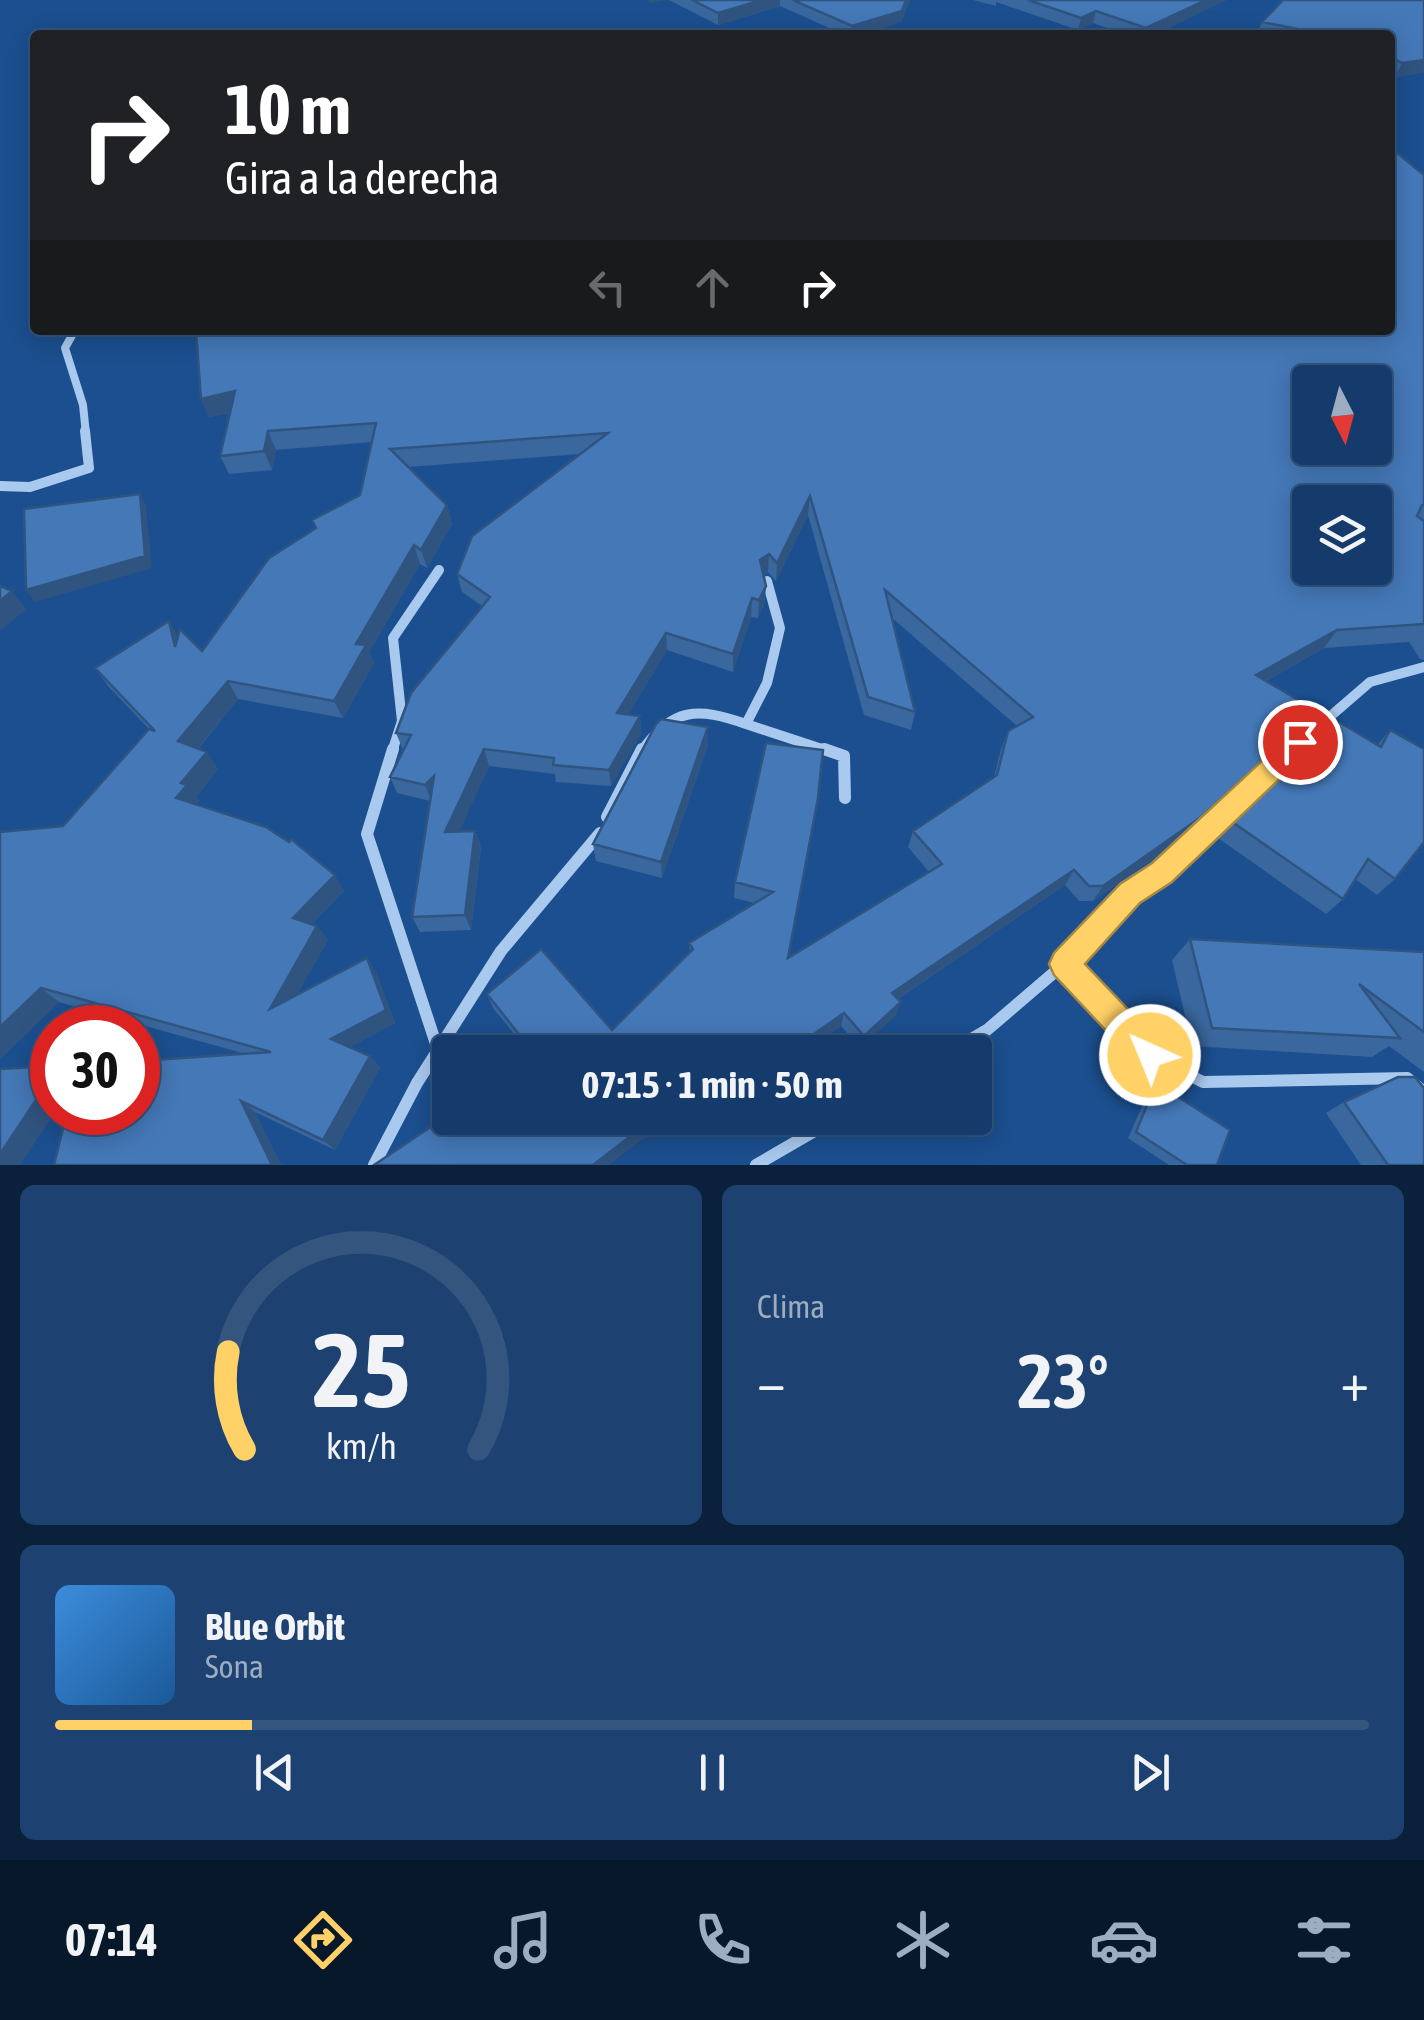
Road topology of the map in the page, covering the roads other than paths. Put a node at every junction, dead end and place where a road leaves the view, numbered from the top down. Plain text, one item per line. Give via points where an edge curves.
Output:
1 (72, 335) edge
2 (0, 486) edge
3 (438, 570) dead end
4 (767, 581) edge
5 (1424, 667) edge
6 (746, 724) junction
7 (844, 798) dead end
8 (1064, 964) junction
9 (433, 1035) edge
10 (448, 1035) edge
11 (978, 1035) edge
12 (432, 1061) edge
13 (1424, 1092) edge
14 (808, 1135) edge
15 (374, 1165) edge
16 (756, 1165) edge

1 - 2 street via 66,348 83,405 89,468 30,487
3 - 9 street via 394,638 402,721 367,834
4 - 6 street via 780,628 767,682
5 - 8 street via 1370,682 1162,873 1130,894
6 - 7 street via 844,756
6 - 10 street via 704,710 666,720 644,746 596,839 501,951
8 - 11 street
8 - 13 street via 1150,1055 1203,1082 1407,1078
12 - 15 street
14 - 16 street

